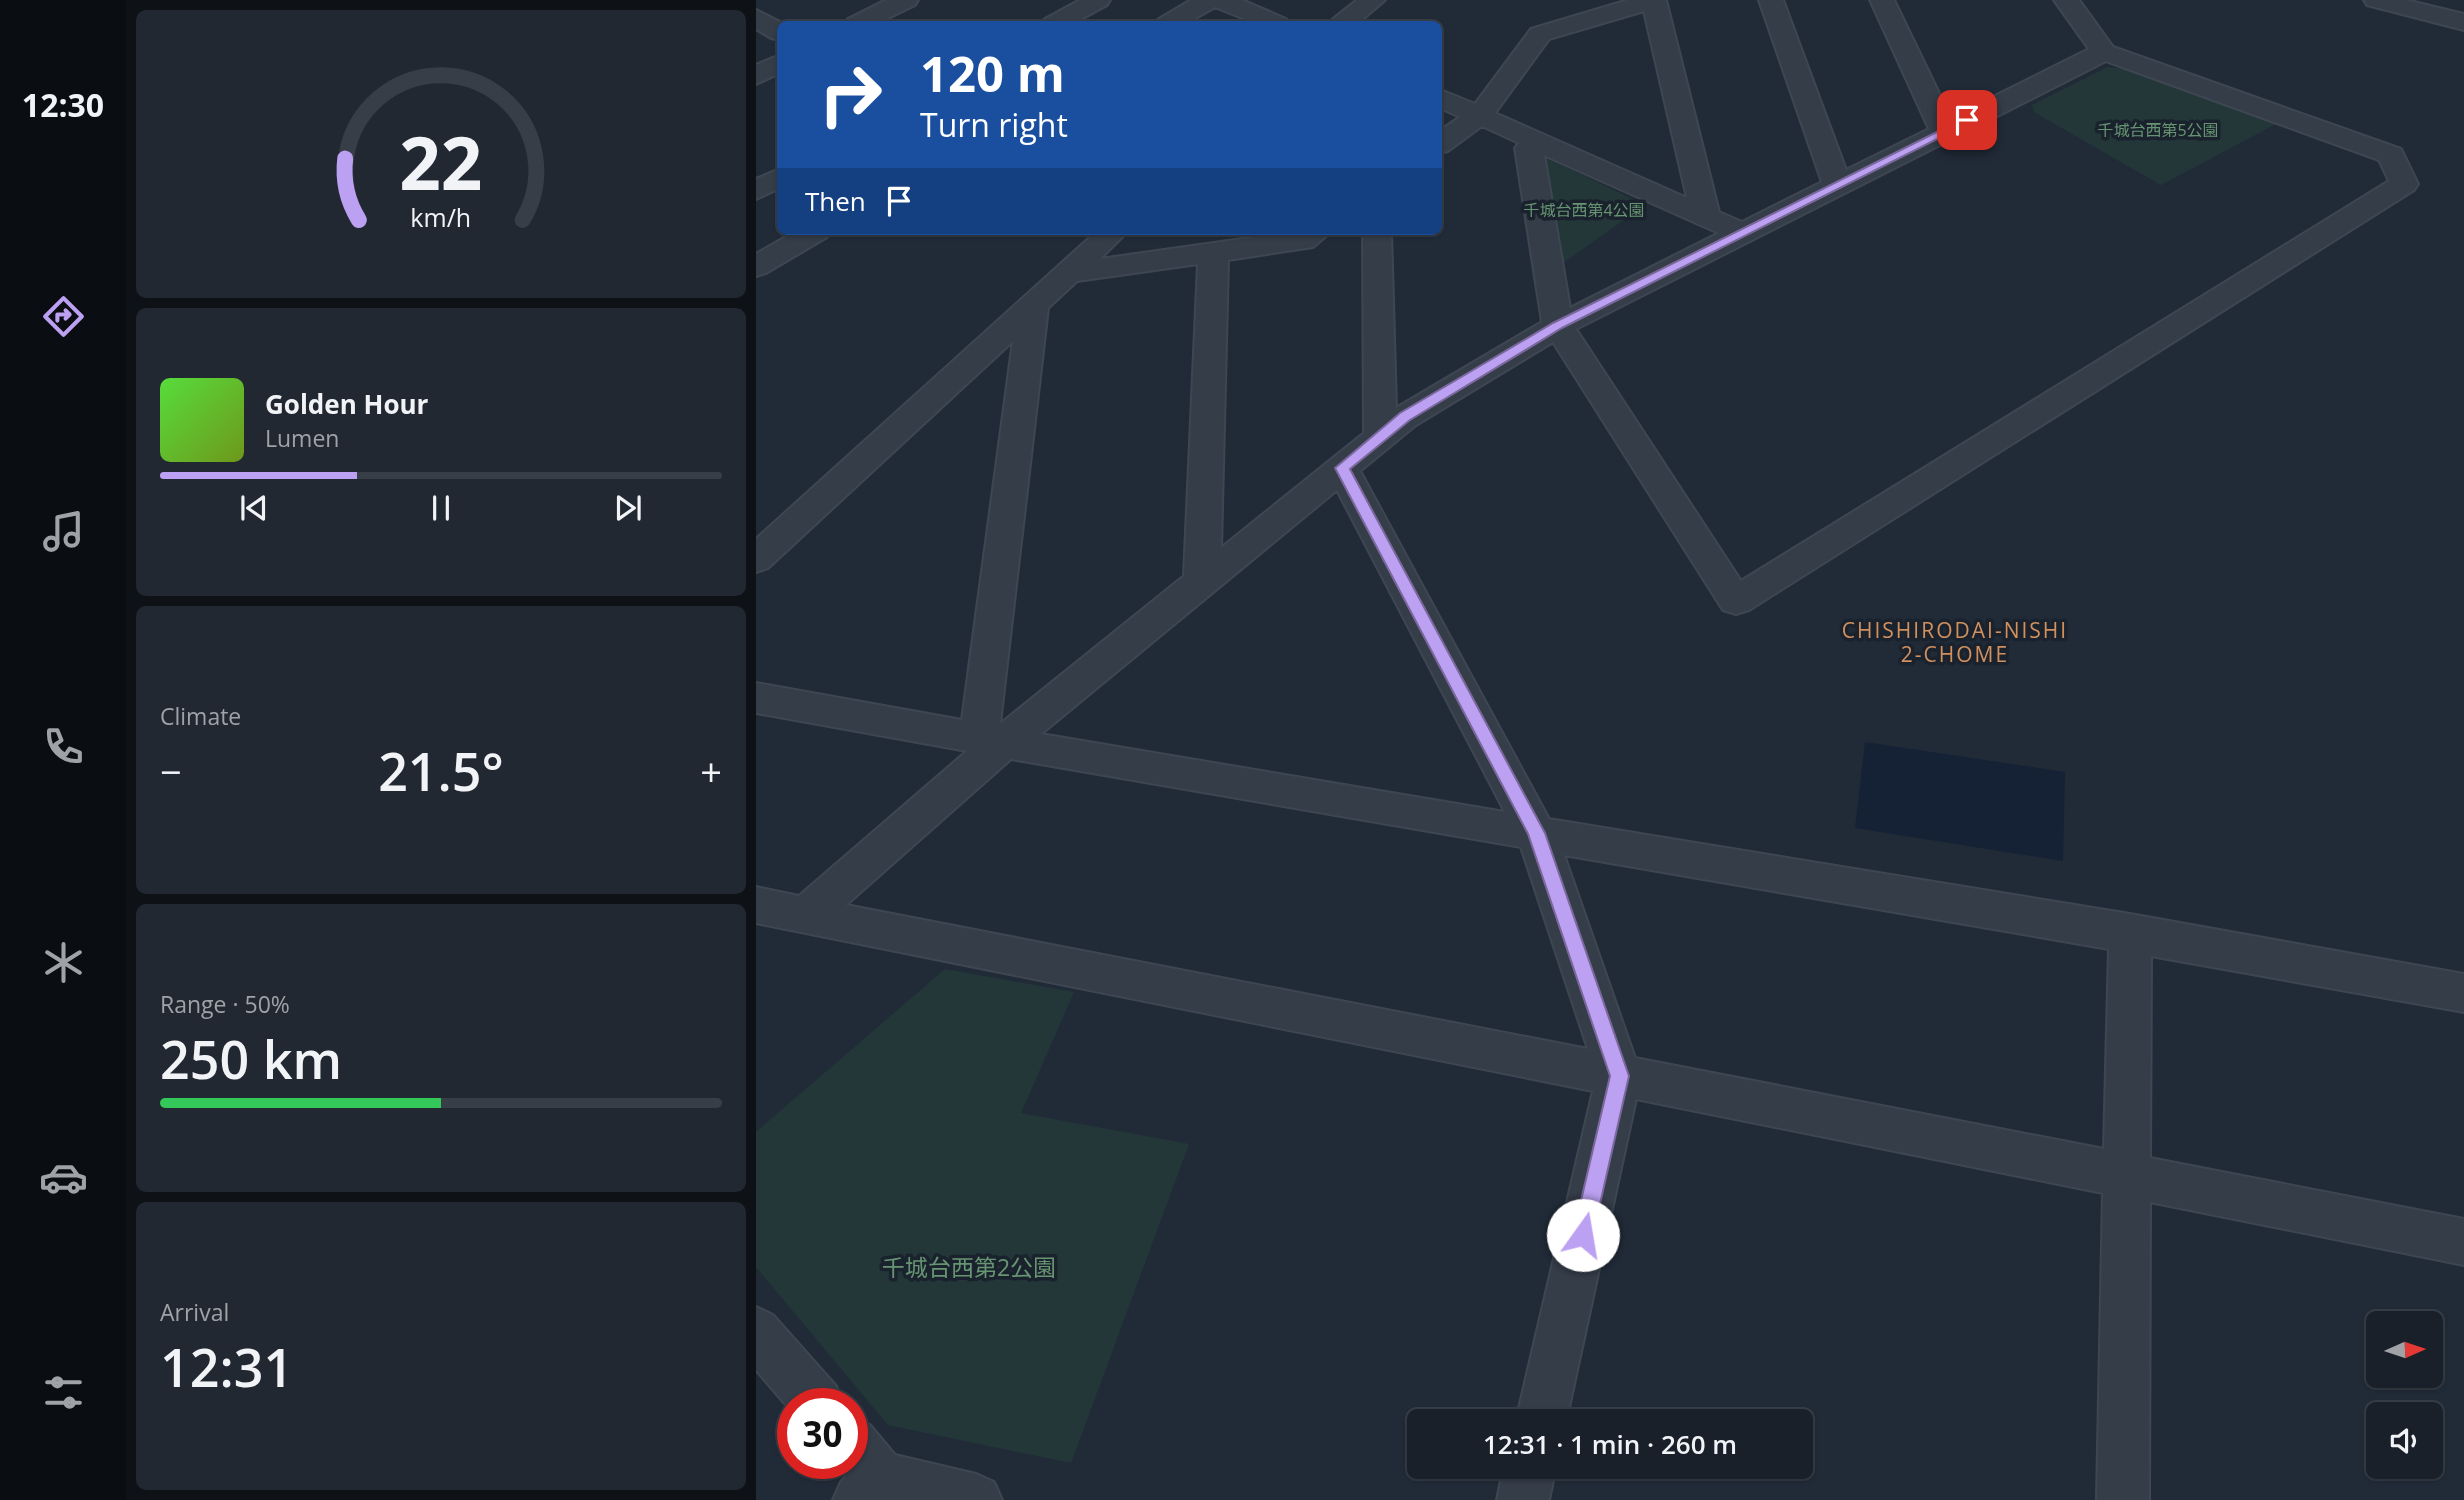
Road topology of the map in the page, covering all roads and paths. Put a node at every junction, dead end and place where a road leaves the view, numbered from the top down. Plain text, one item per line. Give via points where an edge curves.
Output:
1 (906, 0) edge
2 (1098, 0) edge
3 (1222, 0) edge
4 (1373, 0) edge
5 (1654, 0) edge
6 (1770, 0) edge
7 (1882, 0) edge
8 (2066, 0) edge
9 (2376, 0) edge
10 (1192, 3) edge
11 (756, 18) edge
12 (863, 21) edge
13 (1060, 21) edge
14 (1171, 21) edge
15 (1270, 21) edge
16 (1346, 21) edge
17 (2464, 22) edge
18 (777, 31) edge
19 (2104, 52) junction
20 (777, 65) edge
21 (756, 76) edge
22 (1442, 99) edge
23 (1480, 116) junction
24 (1944, 131) junction
25 (1442, 142) edge
26 (1539, 142) junction
27 (777, 179) edge
28 (1837, 184) junction
29 (756, 191) edge
30 (1706, 217) junction
31 (1740, 232) junction
32 (810, 235) edge
33 (1110, 235) edge
34 (1312, 235) edge
35 (1377, 235) edge
36 (1213, 253) junction
37 (756, 267) edge
38 (1068, 273) junction
39 (1033, 305) junction
40 (1558, 326) junction
41 (1380, 438) junction
42 (1342, 468) junction
43 (756, 559) edge
44 (1202, 582) junction
45 (756, 698) edge
46 (991, 741) junction
47 (1536, 833) junction
48 (756, 905) edge
49 (806, 915) junction
50 (2130, 932) junction
51 (2464, 993) edge
52 (1619, 1076) junction
53 (2127, 1175) junction
54 (2464, 1242) edge
55 (756, 1332) edge
56 (804, 1388) edge
57 (1544, 1409) edge
58 (1527, 1479) edge
59 (873, 1480) edge
60 (976, 1500) edge
61 (1523, 1500) edge
62 (2123, 1500) edge

1 - 12 street
2 - 13 street
3 - 15 street
4 - 16 street
5 - 23 street via 1540,34
5 - 30 street
6 - 28 street
7 - 24 street
8 - 19 street
9 - 17 street
10 - 14 street
11 - 18 street
19 - 24 street
19 - 40 street via 2391,155 2404,184 1736,601
20 - 21 street
22 - 23 street
23 - 25 street
23 - 26 street
24 - 28 street
26 - 30 street
26 - 40 street via 1529,148
27 - 29 street
28 - 31 street
30 - 31 street
31 - 40 street
32 - 37 street
33 - 38 street
34 - 36 street via 1303,241
35 - 41 street
36 - 38 street
36 - 44 street
38 - 39 street
39 - 43 street
39 - 46 street
40 - 41 street via 1405,417
41 - 42 street
42 - 44 street
42 - 47 street
44 - 46 street
45 - 46 street
46 - 47 street
46 - 49 street
47 - 50 street
47 - 52 street
48 - 49 street
49 - 52 street
50 - 51 street
50 - 53 street
52 - 53 street
52 - 57 street
53 - 54 street
53 - 62 street
55 - 56 street
58 - 61 street
59 - 60 street

